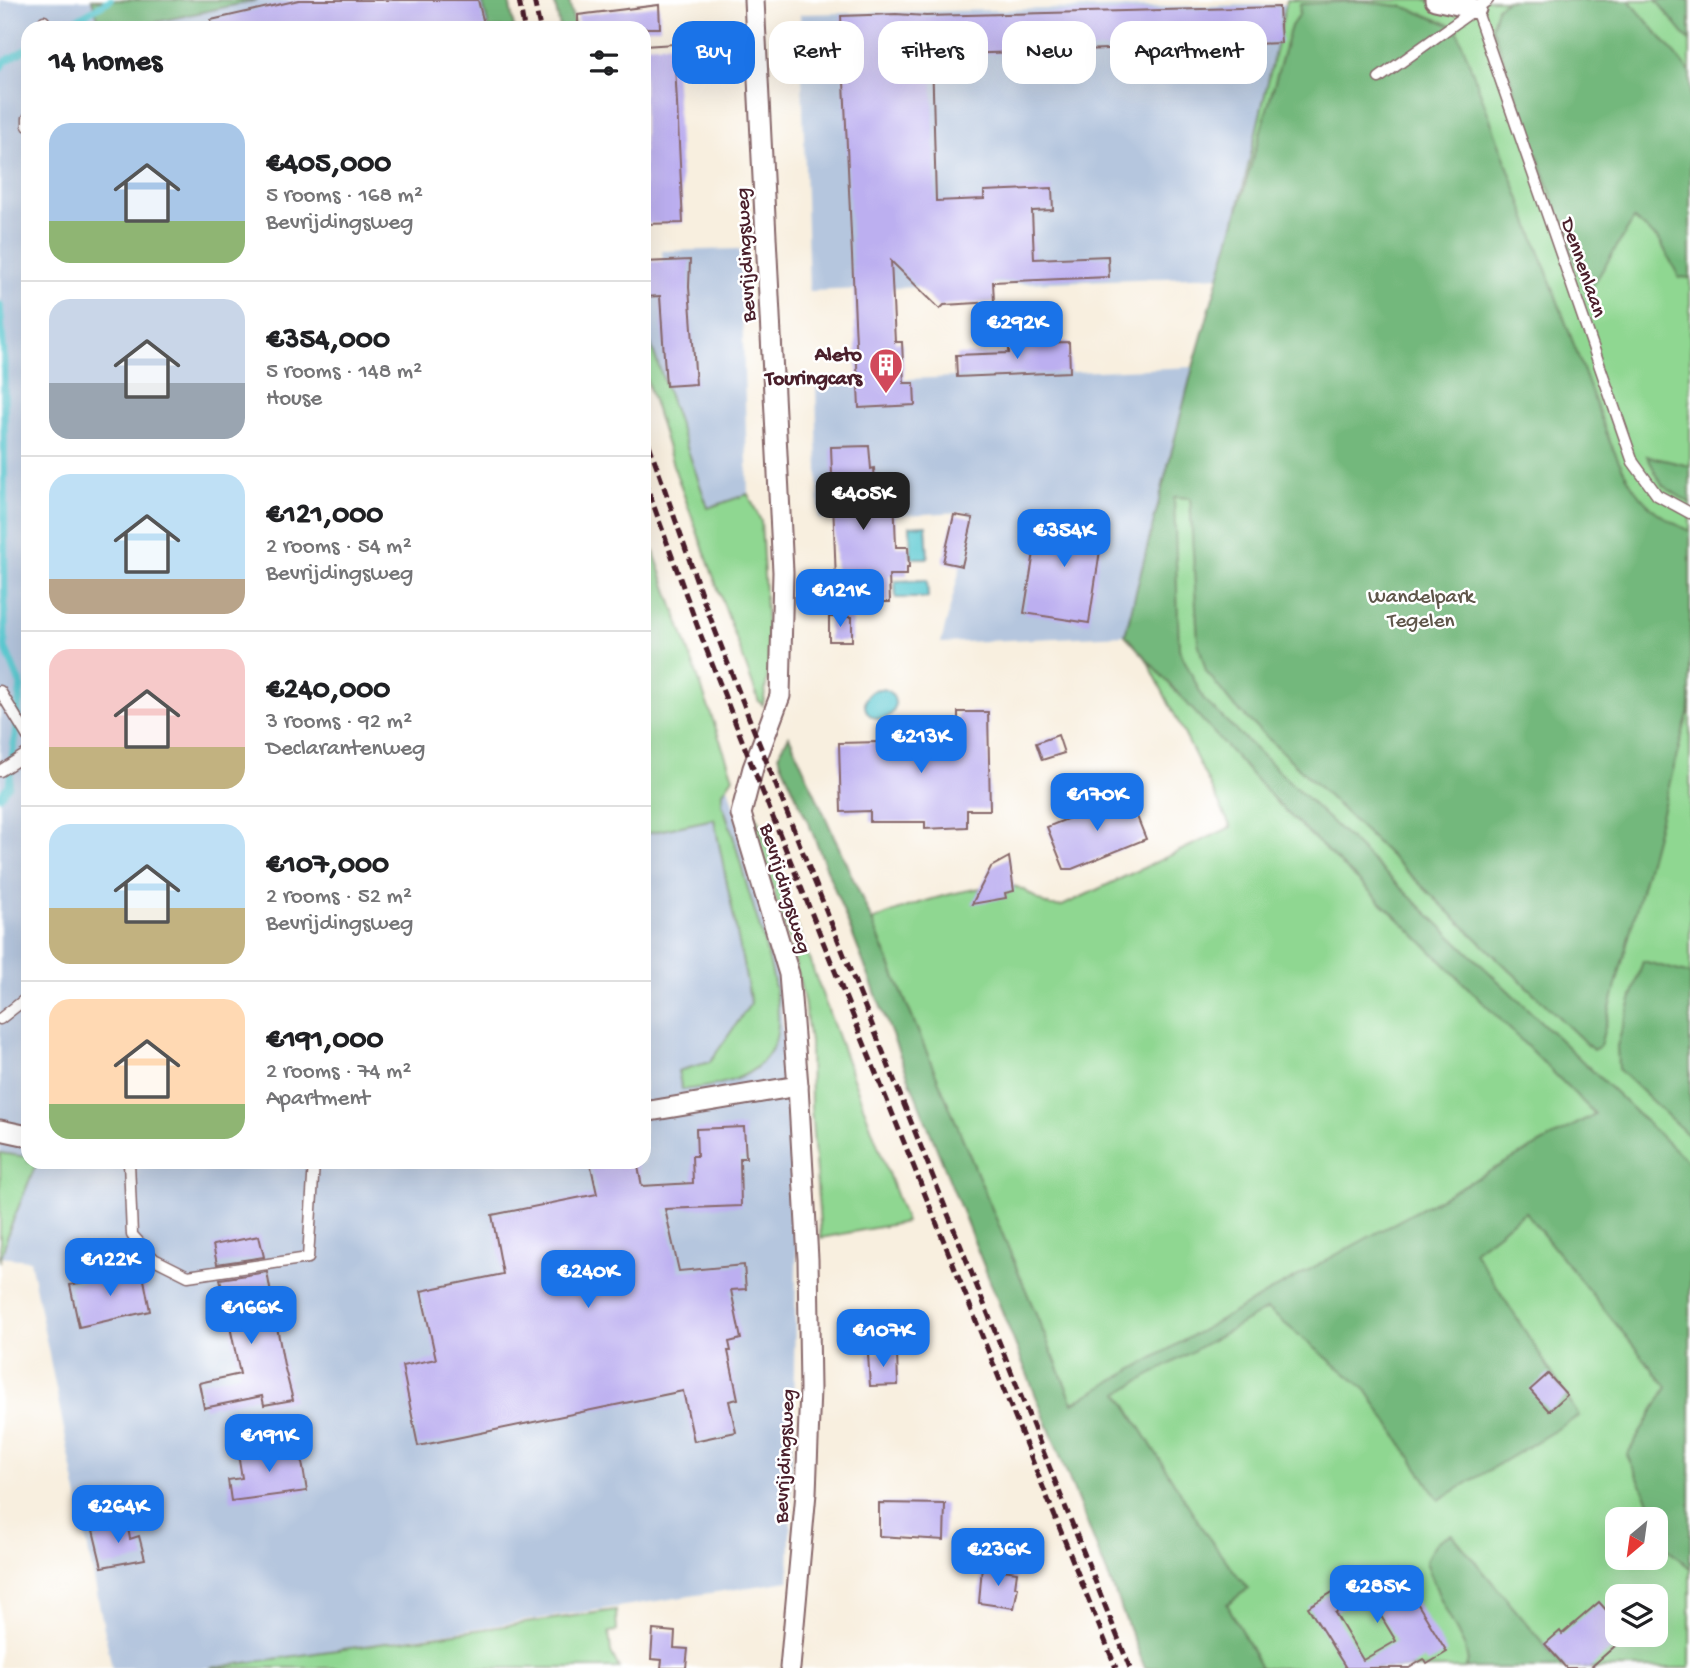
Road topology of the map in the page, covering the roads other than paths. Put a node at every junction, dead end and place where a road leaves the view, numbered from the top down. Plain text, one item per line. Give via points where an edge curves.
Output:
1 (754, 0) edge
2 (1435, 0) edge
3 (1482, 5) edge
4 (1379, 78) dead end
5 (1690, 513) edge
6 (0, 691) edge
7 (21, 726) edge
8 (21, 758) edge
9 (0, 771) edge
10 (21, 1002) edge
11 (0, 1019) edge
12 (798, 1086) junction
13 (651, 1111) edge
14 (0, 1130) edge
15 (21, 1134) edge
16 (129, 1169) edge
17 (314, 1169) edge
18 (790, 1668) edge

1 - 12 street, Bevrijdingsweg via 783,572 780,696 741,814 789,974
2 - 3 street
3 - 4 lane
3 - 5 lane, Dennenlaan via 1633,461 1657,495
6 - 7 lane
8 - 9 lane
10 - 11 lane
12 - 13 street
12 - 18 street, Bevrijdingsweg via 810,1389
14 - 15 street
16 - 17 lane via 132,1235 153,1259 188,1276 308,1258

